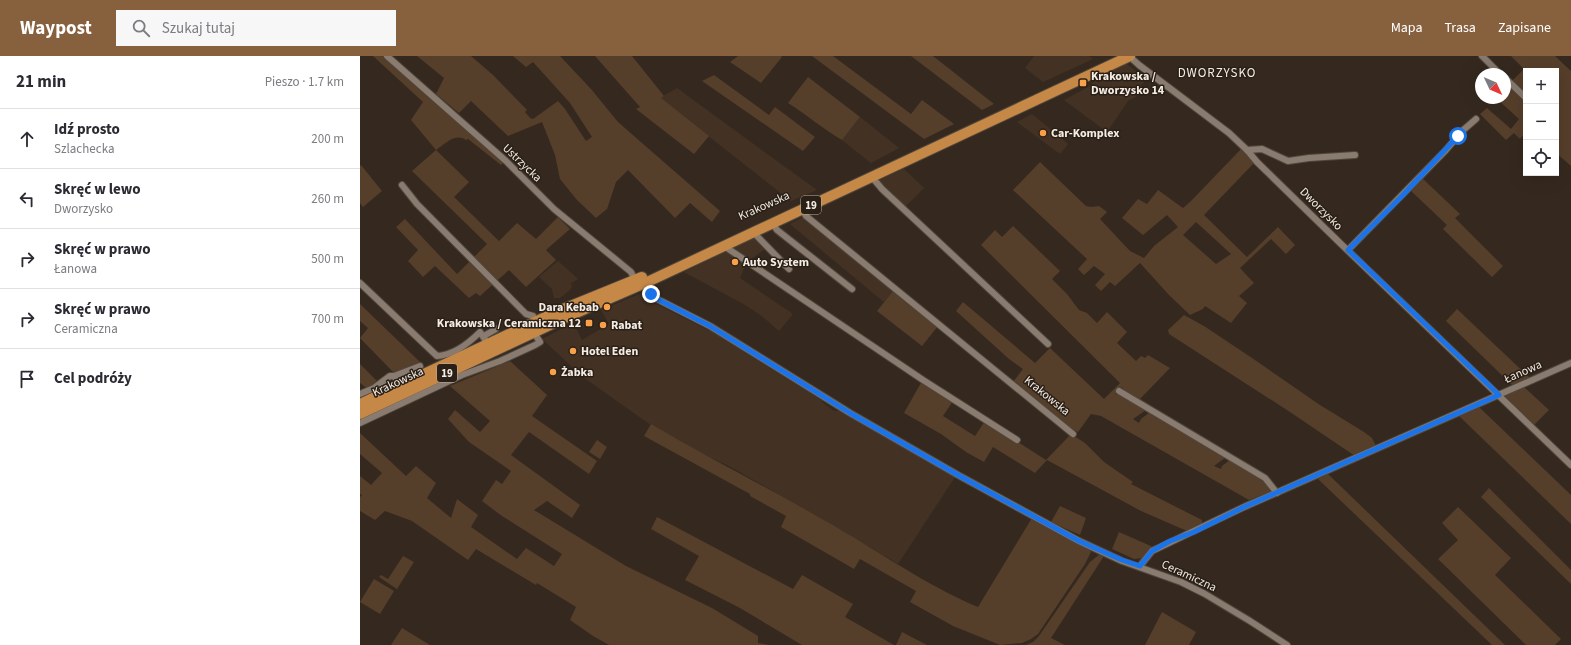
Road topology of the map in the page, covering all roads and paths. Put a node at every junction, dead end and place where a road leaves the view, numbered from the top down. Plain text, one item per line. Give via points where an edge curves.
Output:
1 (387, 56) edge
2 (1113, 56) edge
3 (1129, 56) edge
4 (1482, 56) edge
5 (1494, 68) edge
6 (1511, 84) edge
7 (1523, 95) edge
8 (1476, 119) dead end
9 (1247, 150) junction
10 (1355, 155) dead end
11 (871, 176) junction
12 (402, 185) dead end
13 (802, 209) junction
14 (772, 223) junction
15 (753, 232) junction
16 (725, 245) junction
17 (1348, 250) junction
18 (789, 269) dead end
19 (639, 282) junction
20 (360, 283) edge
21 (852, 289) dead end
22 (532, 316) dead end
23 (496, 329) dead end
24 (534, 333) junction
25 (486, 340) junction
26 (1048, 344) dead end
27 (1571, 363) edge
28 (420, 366) dead end
29 (394, 376) junction
30 (400, 386) junction
31 (1119, 391) dead end
32 (360, 394) edge
33 (1499, 395) junction
34 (360, 404) edge
35 (360, 414) edge
36 (360, 423) edge
37 (1074, 434) dead end
38 (1017, 440) dead end
39 (1571, 465) edge
40 (1277, 493) junction
41 (1140, 566) junction
42 (1287, 645) edge

1 - 19 street, Ustrzycka via 506,161 554,209 631,272
2 - 19 main road, Krakowska / 19
3 - 9 street, Dworzysko via 1229,133
3 - 11 main road, Krakowska / 19
4 - 5 street
6 - 7 street
8 - 17 street via 1461,132 1458,131 1458,136 1445,151
9 - 10 street via 1262,149 1288,161
9 - 17 street, Dworzysko
11 - 13 main road, Krakowska / 19
11 - 26 street
12 - 22 street via 417,204 526,314
13 - 14 main road, Krakowska / 19
13 - 37 street, Krakowska via 806,216
14 - 15 main road, Krakowska / 19
14 - 21 street via 777,230
15 - 16 main road, Krakowska / 19
15 - 18 street
16 - 19 main road, Krakowska / 19
16 - 38 street
17 - 33 street, Dworzysko
19 - 24 main road, Krakowska / 19
19 - 25 main road, Krakowska / 19 via 569,306
19 - 41 street, Ceramiczna via 654,298 710,326 850,413 958,475 1079,541
20 - 25 street, Krakowska via 437,356 463,347 480,332
23 - 25 street
24 - 35 main road, Krakowska / 19
24 - 36 street, Krakowska via 540,342 535,345 462,375
25 - 30 main road, Krakowska / 19
27 - 33 street, Łanowa
28 - 29 street, Krakowska
29 - 30 street, Krakowska
29 - 32 street, Krakowska
30 - 34 main road, Krakowska / 19
31 - 40 street via 1265,478
33 - 39 street, Dworzysko
33 - 40 street, Łanowa
40 - 41 street, Łanowa via 1170,541 1152,551
41 - 42 street, Ceramiczna via 1205,594

